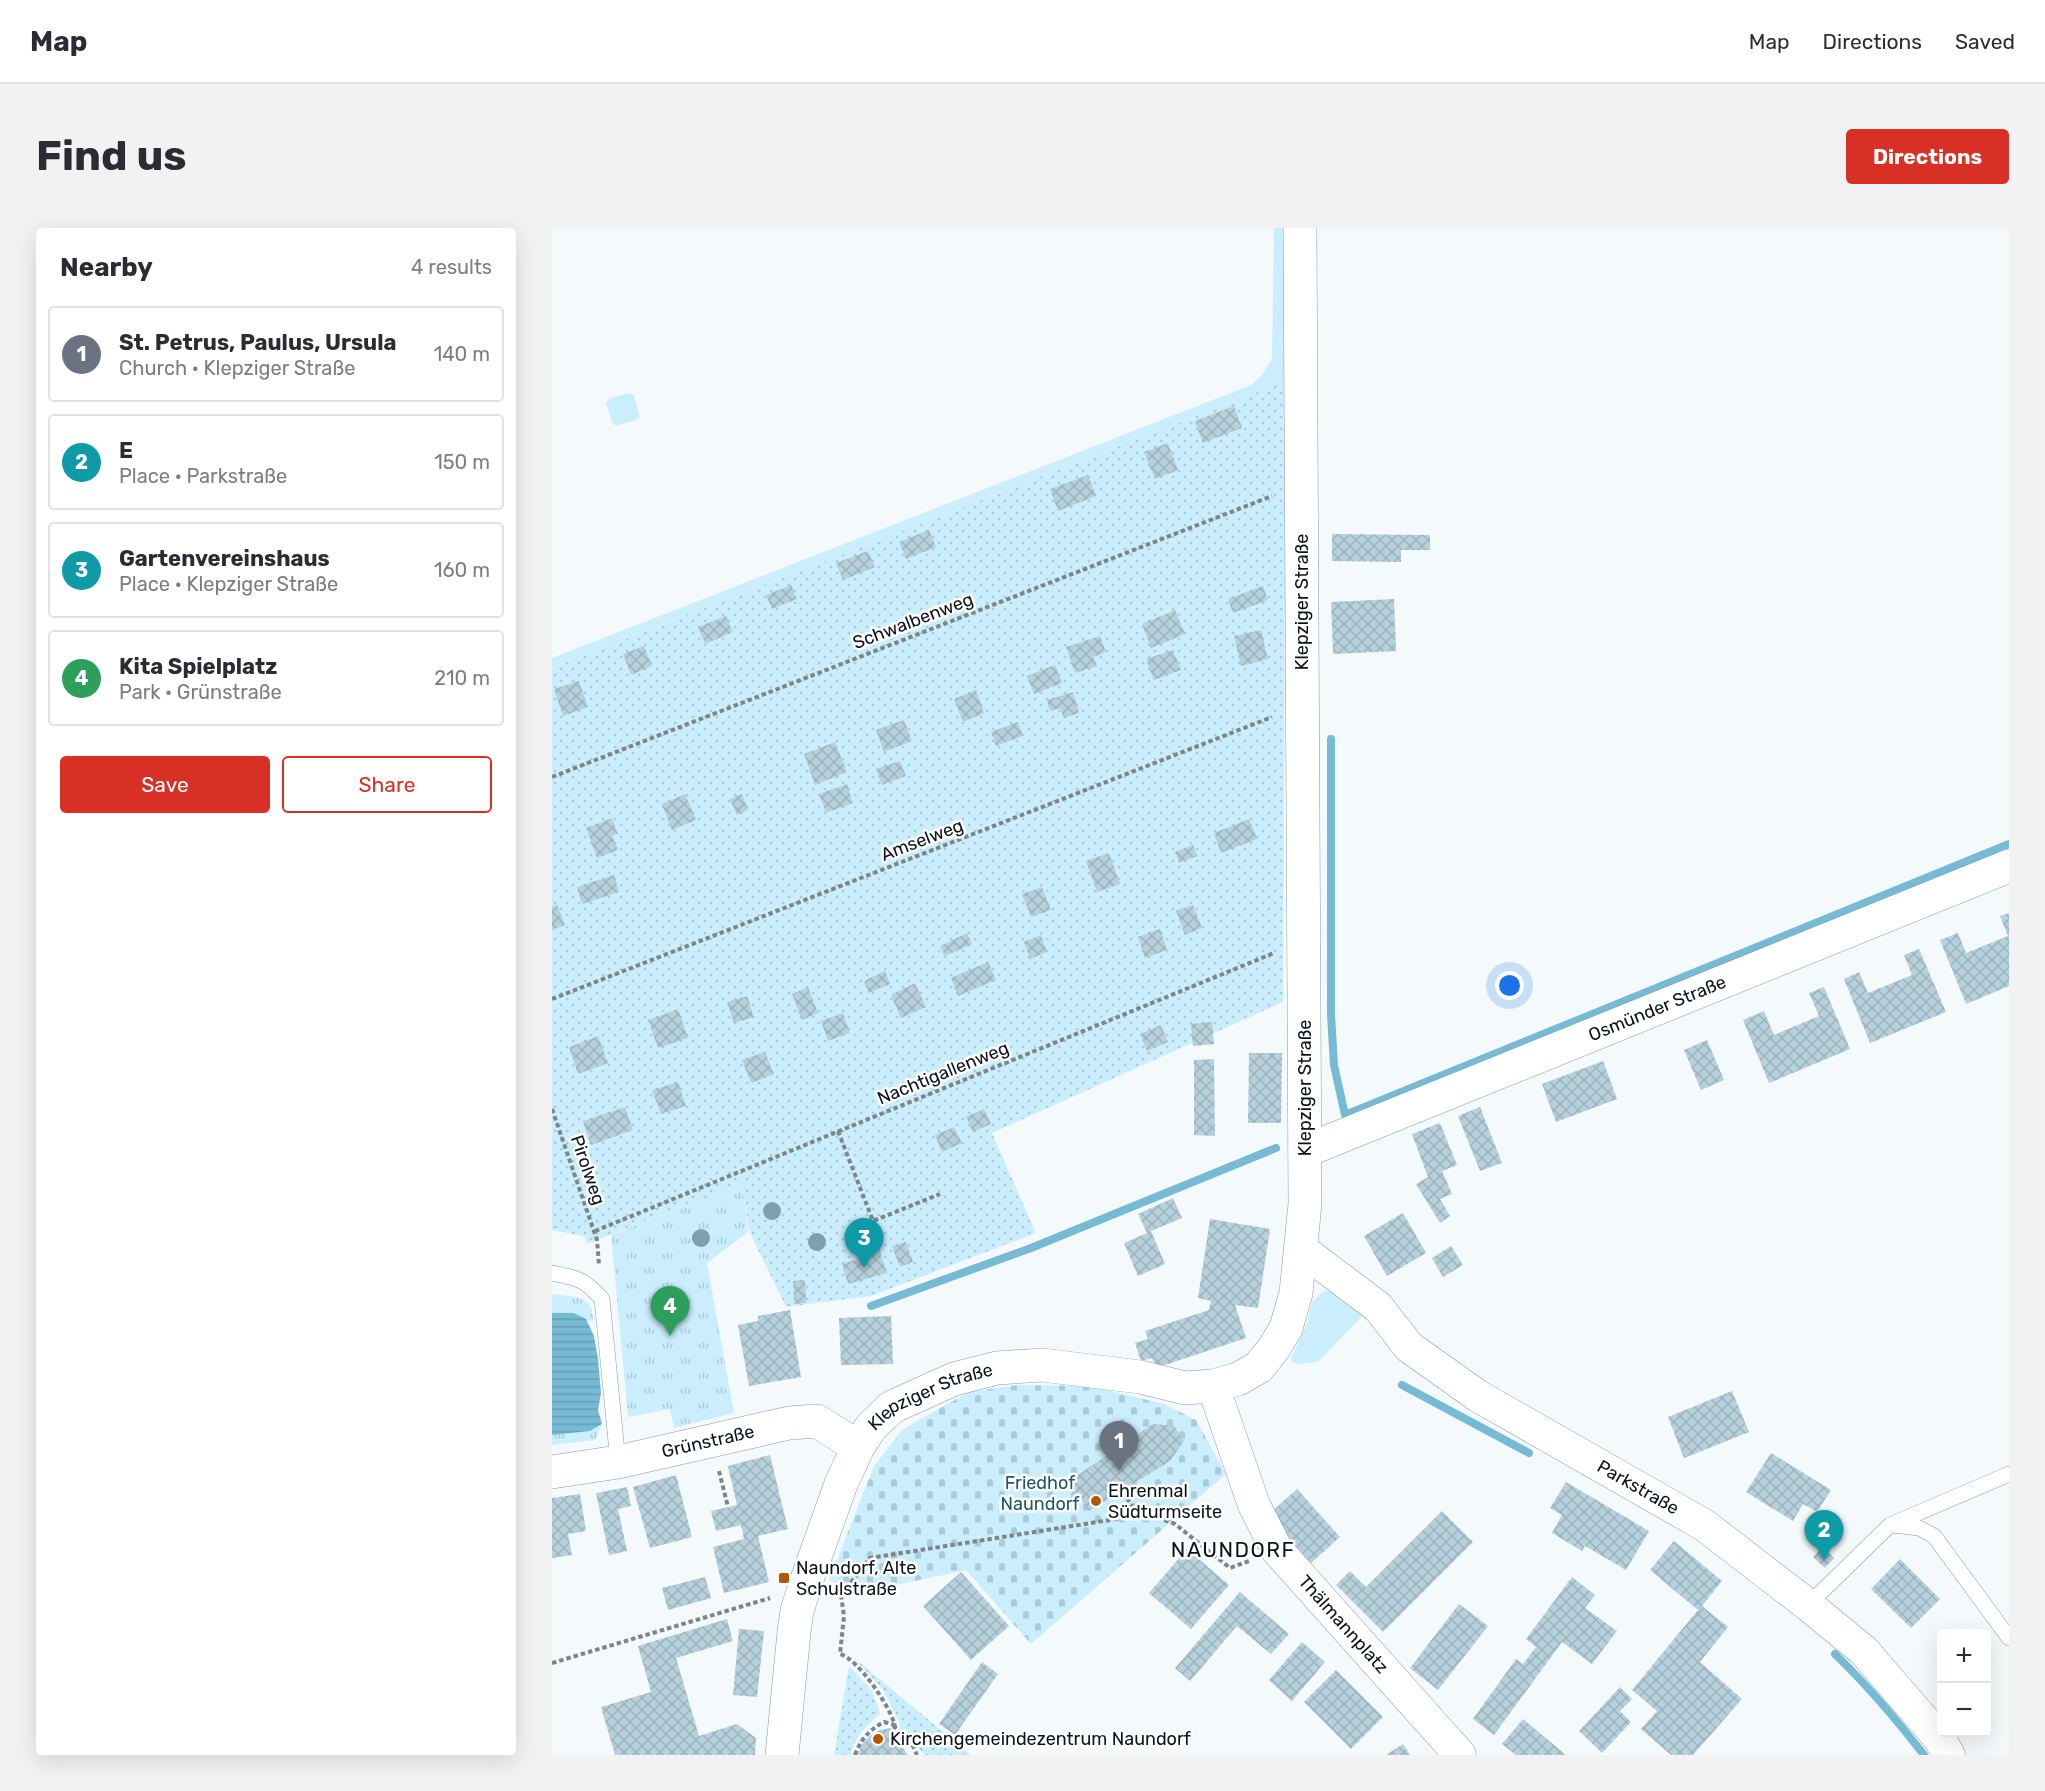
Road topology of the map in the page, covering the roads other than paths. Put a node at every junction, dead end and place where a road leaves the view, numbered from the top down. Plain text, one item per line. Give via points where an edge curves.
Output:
1 (1300, 228) edge
2 (2009, 866) edge
3 (1305, 1151) junction
4 (1301, 1249) junction
5 (552, 1273) edge
6 (1214, 1386) junction
7 (858, 1447) junction
8 (618, 1462) junction
9 (552, 1472) edge
10 (2009, 1474) edge
11 (1890, 1525) junction
12 (1808, 1605) junction
13 (2009, 1638) edge
14 (1456, 1753) edge
15 (782, 1755) edge
16 (1949, 1755) edge

1 - 3 street, Klepziger Straße
2 - 3 street, Osmünder Straße
3 - 4 street, Klepziger Straße
4 - 6 street, Klepziger Straße via 1296,1293 1286,1329 1274,1348 1259,1367
4 - 12 street, Parkstraße via 1378,1307 1409,1347 1478,1396 1704,1525
5 - 8 lane via 588,1284 602,1299
6 - 7 street, Klepziger Straße via 1185,1388 1140,1377 1042,1365 997,1368 954,1379 892,1407 871,1426
6 - 14 street, Thälmannplatz via 1254,1505 1277,1550
7 - 8 street, Grünstraße via 817,1421 789,1423
7 - 15 street, Klepziger Straße via 797,1611
8 - 9 street, Grünstraße
10 - 11 lane
11 - 12 lane
11 - 13 lane via 1919,1528 1934,1536
12 - 16 street, Parkstraße via 1864,1651 1939,1738

